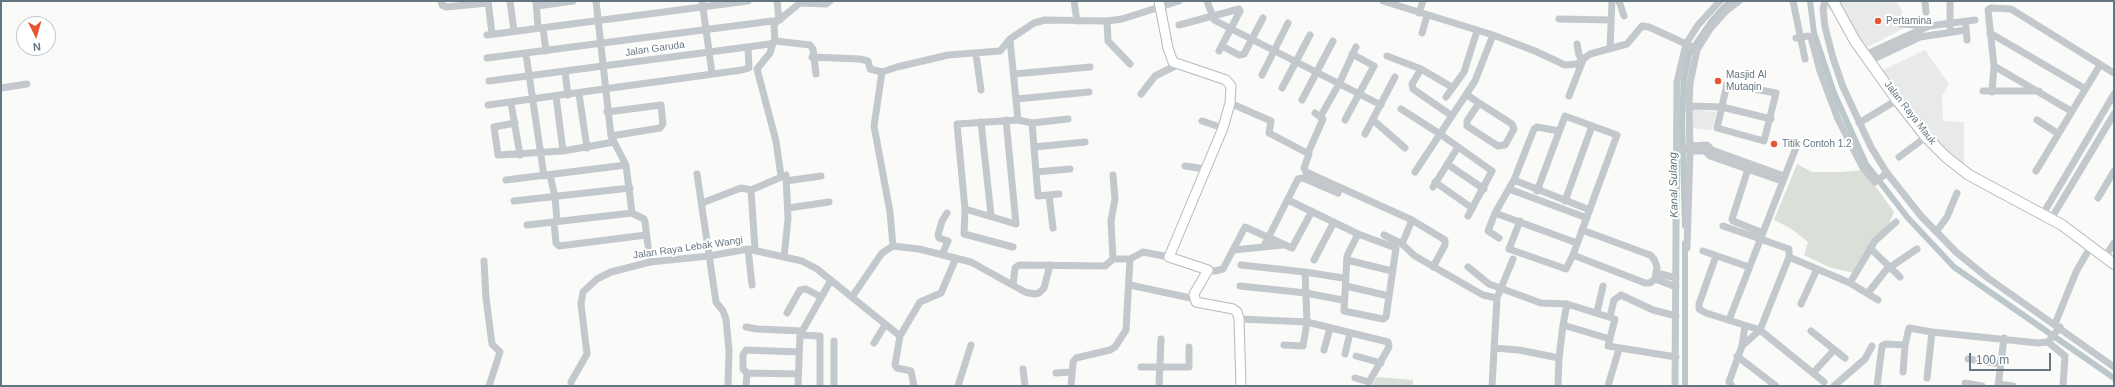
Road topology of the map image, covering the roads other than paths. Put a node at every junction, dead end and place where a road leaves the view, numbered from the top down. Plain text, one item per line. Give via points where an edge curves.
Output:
1 (441, 1) edge
2 (510, 1) edge
3 (573, 1) edge
4 (596, 1) edge
5 (748, 1) edge
6 (777, 1) edge
7 (830, 1) edge
8 (1074, 1) edge
9 (1179, 1) edge
10 (1207, 1) edge
11 (1383, 1) edge
12 (1423, 1) edge
13 (1612, 1) edge
14 (1620, 1) edge
15 (1720, 1) edge
16 (1739, 1) edge
17 (1794, 1) edge
18 (1825, 1) edge
19 (1833, 1) edge
20 (1925, 1) edge
21 (1950, 1) edge
22 (488, 2) edge
23 (465, 3) edge
24 (536, 4) edge
25 (702, 4) edge
26 (1159, 4) edge
27 (1926, 12) dead end
28 (1420, 13) junction
29 (1212, 16) junction
30 (1427, 16) junction
31 (1624, 16) dead end
32 (1263, 18) dead end
33 (1559, 18) dead end
34 (599, 19) junction
35 (779, 20) junction
36 (1611, 20) junction
37 (1965, 20) junction
38 (1975, 20) dead end
39 (1077, 21) junction
40 (1107, 21) junction
41 (1951, 22) junction
42 (1288, 23) dead end
43 (1901, 24) dead end
44 (1179, 25) dead end
45 (1929, 26) junction
46 (540, 28) junction
47 (1231, 29) junction
48 (706, 30) junction
49 (1966, 30) junction
50 (514, 31) junction
51 (1477, 31) junction
52 (1950, 32) junction
53 (1422, 33) dead end
54 (1990, 33) junction
55 (1919, 34) junction
56 (1310, 35) dead end
57 (1493, 35) junction
58 (1799, 37) junction
59 (1010, 39) junction
60 (1252, 40) junction
61 (1967, 40) dead end
62 (1333, 41) dead end
63 (774, 42) junction
64 (601, 43) junction
65 (1576, 44) dead end
66 (1687, 44) junction
67 (748, 47) junction
68 (1610, 48) junction
69 (1696, 49) junction
70 (546, 51) junction
71 (709, 51) junction
72 (1274, 51) junction
73 (526, 54) junction
74 (976, 54) junction
75 (1386, 56) dead end
76 (487, 58) dead end
77 (812, 58) junction
78 (1867, 58) junction
79 (1805, 59) dead end
80 (1583, 60) junction
81 (1295, 62) junction
82 (1130, 64) dead end
83 (1176, 65) junction
84 (2100, 65) junction
85 (604, 66) junction
86 (1994, 66) junction
87 (1090, 67) dead end
88 (1421, 69) junction
89 (565, 72) junction
90 (882, 72) junction
91 (712, 73) junction
92 (1317, 73) junction
93 (2114, 73) edge
94 (816, 74) dead end
95 (1014, 74) junction
96 (1262, 75) dead end
97 (530, 76) junction
98 (1395, 77) dead end
99 (489, 81) dead end
100 (27, 84) dead end
101 (1339, 84) junction
102 (1450, 86) dead end
103 (1, 88) edge
104 (1282, 88) dead end
105 (2084, 88) junction
106 (606, 89) junction
107 (981, 90) dead end
108 (2039, 91) junction
109 (1089, 92) dead end
110 (1983, 92) dead end
111 (1992, 92) junction
112 (579, 94) junction
113 (1141, 94) dead end
114 (1359, 94) junction
115 (2114, 94) edge
116 (568, 95) junction
117 (1467, 95) junction
118 (556, 96) junction
119 (1569, 96) dead end
120 (1446, 97) dead end
121 (1016, 99) junction
122 (533, 100) junction
123 (1302, 100) dead end
124 (1897, 100) junction
125 (511, 102) junction
126 (1479, 102) junction
127 (1230, 104) junction
128 (488, 105) dead end
129 (1381, 105) junction
130 (1689, 106) junction
131 (1722, 107) junction
132 (1401, 109) dead end
133 (2071, 111) junction
134 (607, 112) junction
135 (1323, 112) dead end
136 (1315, 113) dead end
137 (2114, 114) edge
138 (1452, 116) junction
139 (1068, 119) dead end
140 (1771, 119) junction
141 (1006, 120) junction
142 (1018, 120) junction
143 (1202, 120) dead end
144 (1345, 120) dead end
145 (1373, 120) junction
146 (2037, 120) dead end
147 (981, 122) junction
148 (515, 123) junction
149 (1032, 123) junction
150 (1859, 123) junction
151 (1592, 126) junction
152 (1223, 128) junction
153 (1559, 131) junction
154 (2057, 133) junction
155 (1365, 134) dead end
156 (1440, 134) junction
157 (1926, 137) junction
158 (612, 139) junction
159 (1085, 142) dead end
160 (1797, 145) dead end
161 (1034, 147) junction
162 (1458, 147) junction
163 (587, 148) junction
164 (1405, 148) dead end
165 (1685, 149) junction
166 (563, 151) junction
167 (541, 153) junction
168 (1308, 153) junction
169 (1711, 153) junction
170 (520, 155) junction
171 (1900, 157) dead end
172 (1447, 164) junction
173 (626, 165) junction
174 (1185, 166) dead end
175 (1070, 169) dead end
176 (1206, 169) junction
177 (1748, 169) junction
178 (2036, 171) dead end
179 (2114, 171) edge
180 (1036, 172) junction
181 (1415, 172) dead end
182 (697, 174) dead end
183 (547, 175) junction
184 (1113, 175) dead end
185 (1885, 175) junction
186 (821, 176) dead end
187 (783, 179) junction
188 (1783, 179) junction
189 (506, 180) dead end
190 (1514, 180) junction
191 (2106, 185) junction
192 (2114, 185) edge
193 (630, 188) junction
194 (1484, 188) junction
195 (1509, 189) junction
196 (751, 190) junction
197 (1537, 191) junction
198 (1338, 193) dead end
199 (1957, 193) dead end
200 (1059, 194) dead end
201 (1049, 195) junction
202 (555, 197) junction
203 (2098, 198) dead end
204 (1288, 200) junction
205 (514, 201) dead end
206 (1565, 201) junction
207 (829, 202) dead end
208 (702, 203) junction
209 (788, 208) junction
210 (1472, 208) junction
211 (966, 209) junction
212 (1590, 210) junction
213 (1312, 211) junction
214 (632, 213) junction
215 (947, 213) dead end
216 (1495, 213) junction
217 (991, 215) junction
218 (1468, 216) dead end
219 (2047, 216) junction
220 (1587, 218) junction
221 (1412, 220) junction
222 (555, 222) junction
223 (1334, 222) junction
224 (1520, 222) junction
225 (1896, 222) dead end
226 (528, 225) dead end
227 (1722, 226) dead end
228 (1053, 228) dead end
229 (1582, 230) junction
230 (1936, 232) junction
231 (1358, 234) junction
232 (646, 235) junction
233 (1384, 235) dead end
234 (1761, 236) junction
235 (1269, 237) junction
236 (1499, 238) dead end
237 (1577, 243) junction
238 (2114, 243) edge
239 (1282, 244) junction
240 (1402, 244) junction
241 (892, 246) junction
242 (1264, 246) junction
243 (2091, 246) junction
244 (1013, 247) dead end
245 (1688, 248) dead end
246 (1870, 248) junction
247 (751, 249) junction
248 (1917, 249) dead end
249 (1234, 250) junction
250 (1704, 251) dead end
251 (942, 254) junction
252 (1573, 255) junction
253 (709, 256) junction
254 (1716, 256) junction
255 (1789, 256) junction
256 (784, 257) junction
257 (1169, 257) junction
258 (2105, 257) junction
259 (956, 258) junction
260 (1113, 259) junction
261 (1130, 259) junction
262 (1513, 259) dead end
263 (1314, 260) dead end
264 (1347, 260) junction
265 (484, 261) dead end
266 (650, 262) junction
267 (1240, 264) dead end
268 (2114, 264) edge
269 (1050, 265) junction
270 (1433, 267) junction
271 (1749, 267) junction
272 (1890, 267) junction
273 (1468, 268) dead end
274 (1817, 269) junction
275 (1208, 270) junction
276 (1392, 271) junction
277 (1305, 272) junction
278 (1656, 276) junction
279 (1900, 276) dead end
280 (1342, 278) dead end
281 (1676, 278) junction
282 (831, 280) junction
283 (1850, 283) junction
284 (752, 285) dead end
285 (1013, 285) junction
286 (1130, 285) junction
287 (1240, 286) dead end
288 (1346, 286) junction
289 (1603, 286) dead end
290 (1676, 287) junction
291 (1500, 288) junction
292 (1306, 293) junction
293 (1868, 293) junction
294 (821, 296) junction
295 (852, 296) junction
296 (1389, 296) junction
297 (1497, 298) junction
298 (1195, 299) junction
299 (1342, 300) dead end
300 (1878, 300) dead end
301 (1567, 304) junction
302 (1802, 304) dead end
303 (787, 312) dead end
304 (1597, 312) junction
305 (1676, 316) junction
306 (1610, 317) junction
307 (1239, 319) junction
308 (1729, 320) junction
309 (1307, 322) junction
310 (885, 325) junction
311 (1563, 325) junction
312 (1745, 326) junction
313 (746, 327) dead end
314 (2057, 327) junction
315 (1330, 328) junction
316 (1760, 330) junction
317 (1811, 332) dead end
318 (1932, 332) junction
319 (801, 333) junction
320 (1350, 333) junction
321 (900, 336) junction
322 (2004, 338) junction
323 (1161, 339) dead end
324 (1610, 339) junction
325 (2050, 340) junction
326 (834, 341) dead end
327 (874, 343) dead end
328 (971, 345) dead end
329 (1284, 345) dead end
330 (1905, 345) junction
331 (1742, 346) junction
332 (1872, 346) dead end
333 (1189, 347) dead end
334 (1494, 348) junction
335 (1619, 349) junction
336 (1324, 350) dead end
337 (1834, 350) junction
338 (799, 352) junction
339 (1345, 354) dead end
340 (1356, 356) dead end
341 (1737, 356) junction
342 (1676, 357) junction
343 (1559, 358) junction
344 (1845, 358) dead end
345 (1968, 359) dead end
346 (1744, 360) junction
347 (1381, 362) junction
348 (2000, 364) junction
349 (1141, 367) dead end
350 (1160, 367) junction
351 (2114, 367) edge
352 (1023, 369) dead end
353 (1732, 370) junction
354 (747, 372) junction
355 (1072, 372) junction
356 (1903, 372) dead end
357 (1056, 373) dead end
358 (1812, 373) junction
359 (798, 374) junction
360 (1355, 378) dead end
361 (1927, 378) dead end
362 (1767, 379) junction
363 (1824, 382) dead end
364 (1965, 383) dead end
365 (1998, 385) edge
366 (489, 386) edge
367 (571, 386) edge
368 (728, 386) edge
369 (746, 386) edge
370 (798, 386) edge
371 (820, 386) edge
372 (834, 386) edge
373 (914, 386) edge
374 (958, 386) edge
375 (1025, 386) edge
376 (1071, 386) edge
377 (1159, 386) edge
378 (1242, 386) edge
379 (1492, 386) edge
380 (1558, 386) edge
381 (1608, 386) edge
382 (1675, 386) edge
383 (1732, 386) edge
384 (1762, 386) edge
385 (1776, 386) edge
386 (1834, 386) edge
387 (1877, 386) edge
388 (1977, 386) edge
389 (2013, 386) edge
390 (2063, 386) edge

1 - 23 street via 444,7
2 - 50 street
3 - 24 street
4 - 34 street
5 - 25 street
6 - 35 street
7 - 35 street via 826,4 800,3
8 - 39 street
9 - 26 street
10 - 29 street
11 - 28 street
12 - 28 street
13 - 36 street
14 - 31 street
15 - 66 street via 1698,25
16 - 69 street via 1726,11
17 - 58 street
18 - 150 street via 1825,27 1833,58
19 - 78 main road, Jalan Raya Mauk
20 - 27 street
21 - 41 street
22 - 23 street
22 - 50 street via 489,34
24 - 46 street
25 - 34 street
25 - 48 street
26 - 40 street via 1122,19
26 - 83 street via 1170,55
28 - 30 street
29 - 44 street
29 - 47 street via 1214,20
29 - 47 street via 1239,9 1240,12
30 - 51 street
30 - 53 street
32 - 60 street
33 - 36 street
34 - 46 street
34 - 64 street
35 - 48 street
35 - 63 street via 774,24
36 - 68 street
37 - 38 street
37 - 41 street
37 - 49 street
39 - 40 street
39 - 59 street via 1034,22
40 - 82 street via 1108,41
41 - 45 street
41 - 52 street
42 - 72 street
43 - 45 street
45 - 55 street
46 - 50 street
46 - 70 street
47 - 60 street
47 - 60 street via 1221,48 1241,55
48 - 64 street
48 - 71 street
49 - 52 street
49 - 61 street
51 - 57 street
51 - 120 street via 1464,72
52 - 55 street
54 - 84 street via 1989,8 2008,8
54 - 86 street
54 - 105 street
55 - 78 street
56 - 81 street
57 - 80 street via 1565,65 1577,64
57 - 117 street
58 - 79 street
58 - 185 street via 1811,37 1820,71 1838,119 1863,168 1876,182
59 - 74 street via 1000,51
59 - 95 street
60 - 72 street
62 - 92 street
63 - 67 street, Jalan Garuda
63 - 77 street, Jalan Garuda via 810,45 813,49
63 - 187 street via 770,53 756,69 776,140
64 - 70 street
64 - 85 street
65 - 80 street
66 - 68 street via 1642,26 1627,44
66 - 69 street
66 - 165 street via 1677,82
67 - 71 street, Jalan Garuda
67 - 91 street via 749,68
68 - 80 street via 1590,54
69 - 130 street
70 - 73 street
71 - 85 street, Jalan Garuda
71 - 91 street
72 - 81 street
72 - 96 street
73 - 76 street
73 - 97 street
74 - 90 street via 948,56
74 - 107 street
75 - 88 street
77 - 90 street via 860,59 868,61 870,69
77 - 94 street
78 - 124 main road, Jalan Raya Mauk
80 - 119 street
81 - 92 street
81 - 104 street
83 - 113 street via 1155,76
83 - 127 street via 1230,82
84 - 93 street
84 - 105 street
85 - 89 street, Jalan Garuda
85 - 106 street
86 - 108 street
86 - 111 street
87 - 95 street
88 - 102 street
88 - 138 street via 1412,84 1414,89
89 - 97 street, Jalan Garuda
89 - 116 street
90 - 241 street via 874,126 893,230
91 - 106 street
92 - 101 street
92 - 123 street
95 - 121 street
97 - 99 street, Jalan Garuda
97 - 122 street
98 - 129 street
100 - 103 street
101 - 114 street
101 - 114 street via 1354,50 1374,65
101 - 135 street
105 - 133 street
106 - 112 street
106 - 134 street
108 - 111 street
108 - 133 street
109 - 121 street
110 - 111 street
112 - 116 street
112 - 163 street
114 - 129 street
114 - 144 street
115 - 219 street
116 - 118 street
117 - 126 street
117 - 138 street
118 - 122 street
118 - 166 street
121 - 142 street
122 - 125 street
122 - 167 street
124 - 150 street
124 - 157 main road, Jalan Raya Mauk
125 - 128 street
125 - 148 street
126 - 126 street via 1512,124 1514,129 1504,145 1498,146 1467,126 1467,121
127 - 152 street
127 - 168 street via 1271,121 1269,134
129 - 145 street
130 - 131 street
130 - 165 street
131 - 140 street
131 - 140 street via 1718,129 1762,141 1765,140
131 - 140 street via 1728,84 1776,92
132 - 156 street
133 - 154 street
134 - 158 street
134 - 158 street via 661,105 660,128
136 - 168 street via 1323,119
137 - 219 street
138 - 156 street
139 - 149 street
141 - 142 street
141 - 147 street
141 - 217 street via 1016,224
142 - 149 street
143 - 152 street
145 - 155 street
145 - 164 street
146 - 154 street
147 - 211 street via 957,124
147 - 217 street
148 - 170 street
148 - 170 street via 497,124 494,127 497,154
149 - 161 street
150 - 185 street
151 - 153 street via 1565,116
151 - 206 street
151 - 212 street via 1617,135
152 - 176 street
153 - 190 street via 1537,127 1534,129
153 - 197 street
154 - 178 street
156 - 162 street
156 - 181 street
157 - 171 street
157 - 219 main road, Jalan Raya Mauk via 1969,175
158 - 163 street
158 - 173 street
159 - 161 street
160 - 188 street
161 - 180 street
162 - 172 street
162 - 194 street via 1492,171
163 - 166 street
165 - 169 street
165 - 245 street
165 - 281 street
166 - 167 street
167 - 170 street
167 - 183 street
168 - 221 street via 1304,168 1306,172
169 - 177 street
169 - 188 street
172 - 194 street
172 - 210 street via 1434,184
173 - 183 street
173 - 193 street
174 - 176 street
175 - 180 street
176 - 257 street
177 - 188 street
177 - 234 street via 1732,219
179 - 191 street
180 - 201 street via 1038,196
182 - 208 street
183 - 189 street
183 - 202 street
184 - 260 street
185 - 230 street
186 - 187 street
187 - 196 street
187 - 209 street
188 - 234 street
190 - 195 street
190 - 197 street
191 - 192 street
191 - 203 street
193 - 202 street
193 - 214 street
194 - 210 street
195 - 216 street
195 - 220 street
196 - 208 street via 741,188
196 - 247 street
197 - 206 street
198 - 204 street via 1300,178
199 - 230 street via 1947,217
200 - 201 street
201 - 228 street
202 - 205 street
202 - 222 street
204 - 213 street
204 - 235 street
206 - 212 street
207 - 209 street
208 - 253 street
209 - 256 street via 788,234
210 - 218 street
211 - 217 street
211 - 244 street via 964,234
212 - 220 street
213 - 223 street
213 - 239 street via 1292,248
214 - 222 street
214 - 232 street via 644,219
215 - 251 street via 938,235 939,238 948,241
216 - 224 street
216 - 236 street via 1488,231
219 - 243 main road, Jalan Raya Mauk
220 - 229 street
221 - 240 street
221 - 270 street via 1445,240 1445,245
222 - 226 street
222 - 232 street via 556,243 559,246
223 - 231 street
223 - 263 street
224 - 237 street
224 - 252 street via 1509,249 1563,269 1568,266
225 - 246 street via 1879,236
227 - 234 street
229 - 237 street
229 - 278 street via 1650,255 1654,259
230 - 314 street via 1988,278
231 - 264 street
231 - 276 street via 1396,248
232 - 266 street
233 - 240 street
234 - 255 street via 1789,249
234 - 271 street
235 - 239 street
235 - 242 street
235 - 249 street via 1245,227
237 - 252 street
238 - 258 street
239 - 242 street
240 - 270 street
241 - 251 street
241 - 295 street via 882,253
242 - 249 street
243 - 258 main road, Jalan Raya Mauk
243 - 314 street via 2076,272
246 - 272 street
246 - 283 street
247 - 253 street, Jalan Raya Lebak Wangi
247 - 256 street, Jalan Raya Lebak Wangi
247 - 284 street
248 - 272 street
249 - 275 street via 1223,269 1216,272
250 - 254 street
251 - 259 street
252 - 278 street via 1645,283 1650,283
253 - 266 street, Jalan Raya Lebak Wangi
253 - 368 street via 716,302 726,320 729,350
254 - 271 street
254 - 308 street via 1698,306 1706,313
255 - 274 street
255 - 316 street
256 - 282 street, Jalan Raya Lebak Wangi via 817,268
257 - 261 street via 1143,252
257 - 275 street
258 - 268 main road, Jalan Raya Mauk
259 - 285 street via 971,262
259 - 321 street via 940,293 920,302
260 - 261 street
260 - 269 street via 1105,266
261 - 286 street
262 - 291 street
264 - 276 street
264 - 288 street
265 - 366 street via 492,344 500,352
266 - 367 street, Jalan Raya Lebak Wangi via 611,272 597,279 583,292 581,304 587,354
267 - 277 street
269 - 285 street via 1018,265 1015,268
269 - 285 street via 1044,288 1039,293 1024,292
270 - 297 street via 1483,295
271 - 308 street
272 - 279 street
272 - 293 street
273 - 291 street via 1489,284
274 - 283 street
274 - 302 street
275 - 298 street via 1196,290
276 - 296 street
277 - 280 street
277 - 292 street
278 - 281 street
278 - 290 street
281 - 290 street
282 - 294 street
282 - 295 street, Jalan Raya Lebak Wangi
283 - 293 street
286 - 298 street
286 - 355 street via 1126,330 1110,350 1076,358
287 - 292 street
288 - 296 street
288 - 296 street via 1346,312 1383,319 1386,317
289 - 304 street
290 - 305 street
291 - 297 street
291 - 301 street via 1541,303
292 - 299 street
292 - 309 street
293 - 300 street
294 - 303 street via 800,290
294 - 319 street
295 - 310 street, Jalan Raya Lebak Wangi
297 - 334 street
298 - 307 street via 1205,304 1233,309
301 - 304 street
301 - 311 street
304 - 306 street
305 - 306 street via 1652,310 1621,295 1614,300
305 - 342 street
306 - 324 street via 1616,321
307 - 309 street
307 - 378 street
308 - 312 street
309 - 315 street
309 - 329 street via 1303,346
310 - 321 street, Jalan Raya Lebak Wangi
310 - 327 street
311 - 324 street
311 - 343 street
312 - 316 street
312 - 331 street
313 - 319 street
314 - 325 street
314 - 351 street
315 - 320 street
315 - 336 street
316 - 331 street
316 - 358 street
317 - 337 street
318 - 322 street
318 - 330 street via 1909,328
318 - 361 street
319 - 338 street
319 - 371 street via 820,336
320 - 339 street
320 - 347 street via 1388,342 1389,346
321 - 373 street via 896,365 897,368 911,371
322 - 325 street via 2038,343
322 - 348 street
323 - 350 street
324 - 335 street via 1608,346
325 - 390 street via 2065,356
326 - 372 street
328 - 374 street
330 - 356 street
330 - 387 street via 1882,346
331 - 341 street
332 - 386 street via 1865,359
333 - 350 street via 1192,367
334 - 343 street
334 - 379 street
335 - 342 street
335 - 381 street
337 - 344 street
337 - 358 street
338 - 354 street via 746,350 743,355 743,369
338 - 359 street
340 - 347 street
341 - 346 street
341 - 353 street
342 - 382 street
343 - 380 street
345 - 348 street
346 - 353 street via 1737,369
346 - 362 street
347 - 360 street via 1370,382
348 - 365 street
349 - 350 street
350 - 377 street
352 - 375 street
353 - 383 street via 1729,382
354 - 359 street
354 - 369 street
355 - 357 street
355 - 376 street
358 - 363 street
359 - 370 street
362 - 384 street
362 - 385 street
364 - 388 street
365 - 389 street

